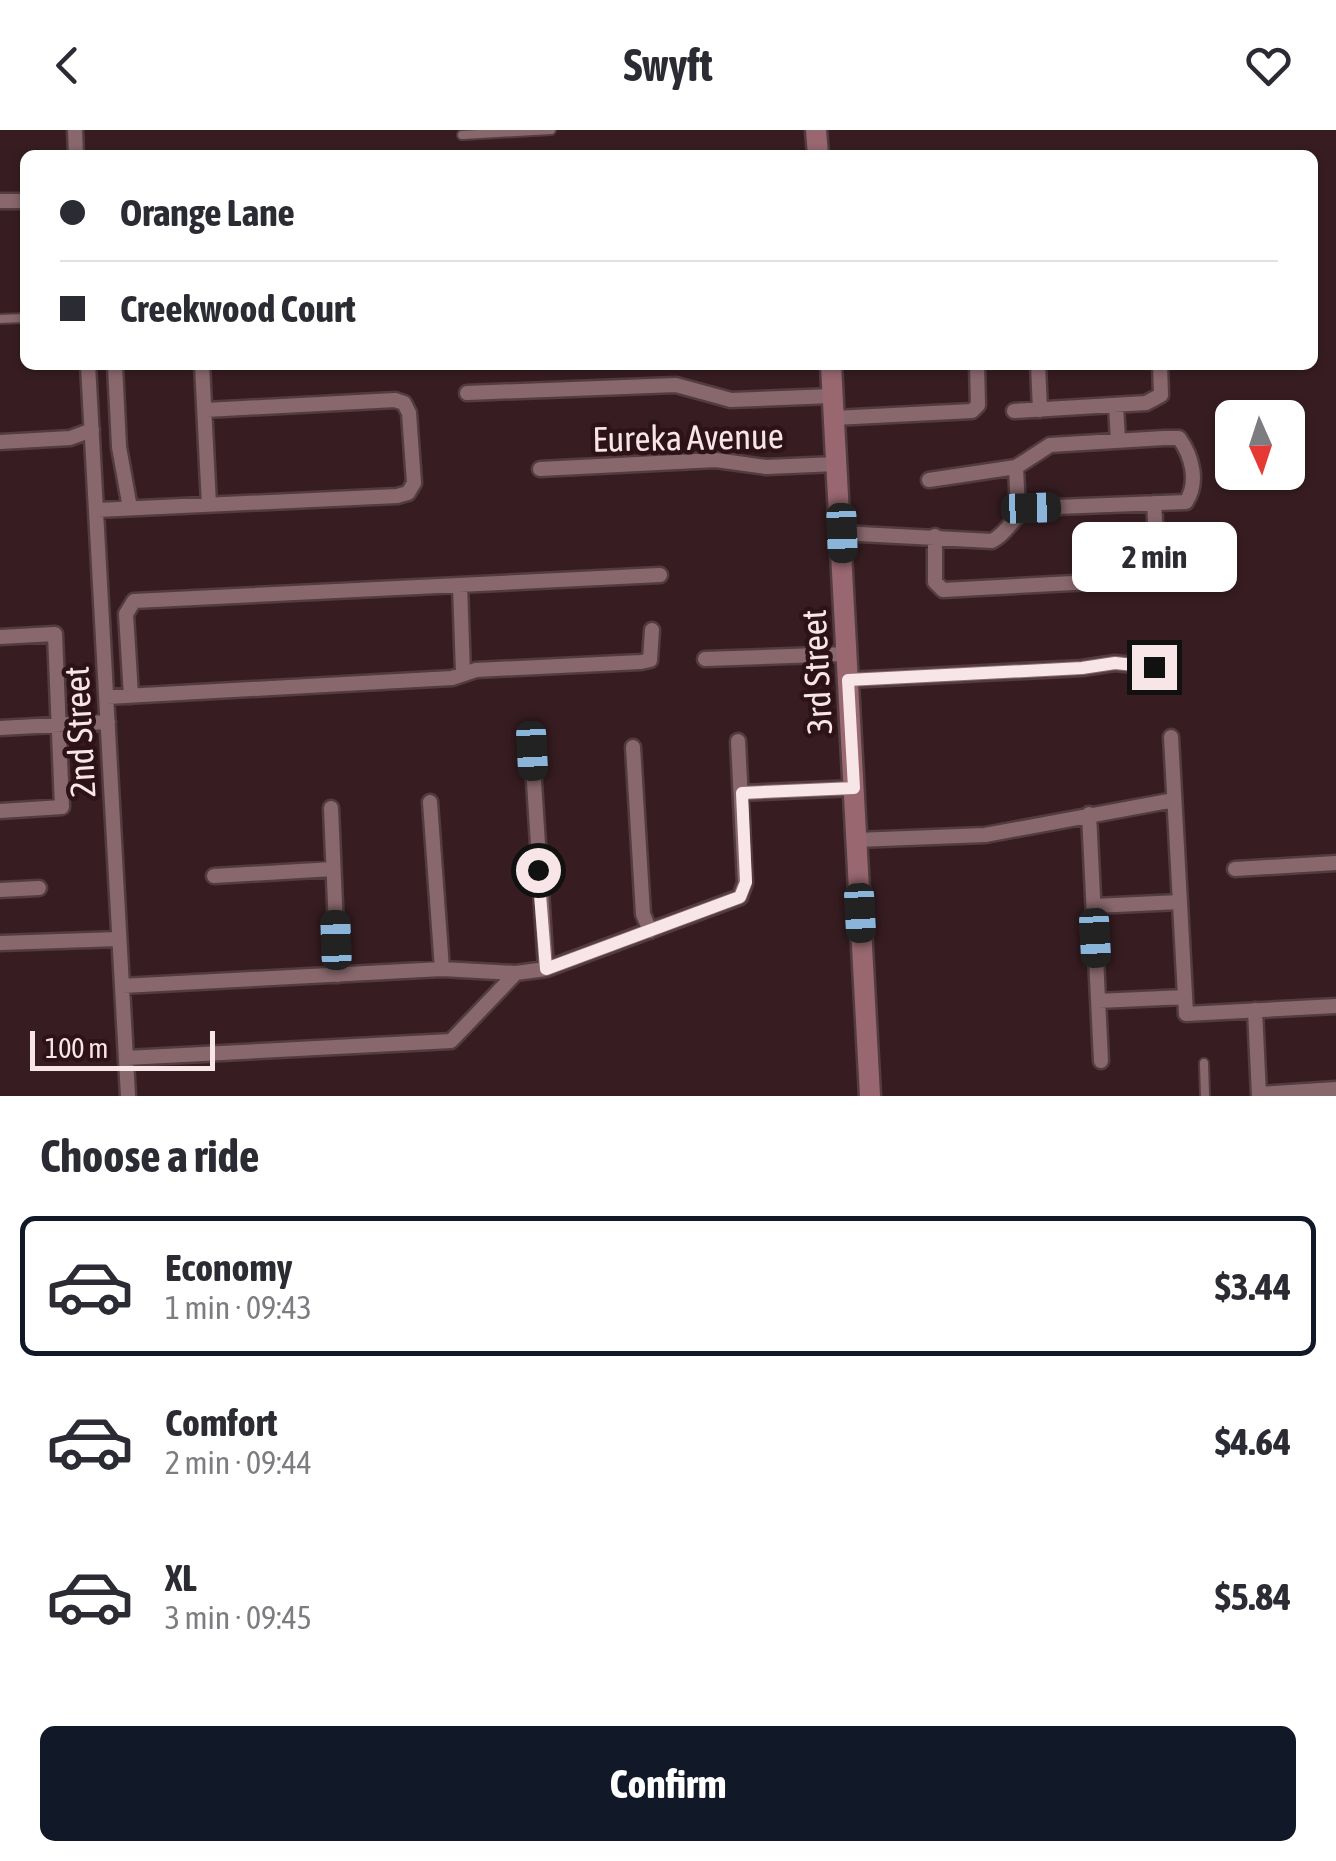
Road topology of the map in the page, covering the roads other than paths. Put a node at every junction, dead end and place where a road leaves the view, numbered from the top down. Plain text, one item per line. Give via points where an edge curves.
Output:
1 (551, 130) edge
2 (462, 134) dead end
3 (88, 370) edge
4 (114, 370) edge
5 (202, 370) edge
6 (831, 370) edge
7 (977, 370) edge
8 (1038, 370) edge
9 (1160, 370) edge
10 (468, 393) dead end
11 (833, 396) junction
12 (1116, 405) junction
13 (206, 410) junction
14 (1040, 410) junction
15 (1014, 411) dead end
16 (834, 418) junction
17 (92, 430) junction
18 (1118, 441) junction
19 (0, 442) edge
20 (837, 464) junction
21 (1016, 466) junction
22 (540, 469) dead end
23 (929, 480) dead end
24 (1154, 503) junction
25 (209, 505) junction
26 (130, 508) junction
27 (97, 510) junction
28 (1018, 512) junction
29 (842, 533) junction
30 (934, 536) junction
31 (660, 575) dead end
32 (460, 584) junction
33 (652, 630) dead end
34 (0, 637) edge
35 (847, 654) junction
36 (705, 659) dead end
37 (1154, 667) dead end
38 (463, 673) junction
39 (848, 680) junction
40 (131, 696) junction
41 (107, 698) junction
42 (108, 722) junction
43 (60, 724) junction
44 (0, 728) edge
45 (1171, 737) dead end
46 (738, 741) dead end
47 (634, 746) dead end
48 (532, 751) dead end
49 (854, 788) junction
50 (742, 793) junction
51 (1174, 800) junction
52 (430, 802) dead end
53 (331, 808) dead end
54 (0, 811) edge
55 (1089, 814) junction
56 (856, 840) junction
57 (1336, 864) edge
58 (1235, 869) dead end
59 (333, 870) junction
60 (214, 876) dead end
61 (38, 888) dead end
62 (0, 890) edge
63 (1180, 902) junction
64 (1094, 906) junction
65 (650, 931) junction
66 (119, 939) junction
67 (0, 943) edge
68 (442, 969) junction
69 (546, 969) junction
70 (516, 973) junction
71 (338, 975) junction
72 (122, 986) junction
73 (1185, 997) junction
74 (1098, 1001) junction
75 (1336, 1006) edge
76 (1255, 1010) junction
77 (126, 1058) junction
78 (1102, 1060) dead end
79 (1204, 1063) dead end
80 (1336, 1089) edge
81 (1259, 1095) edge
82 (128, 1096) edge
83 (870, 1096) edge
84 (1204, 1096) edge

1 - 2 lane
3 - 17 street, 2nd Street
4 - 26 street
5 - 13 street
6 - 11 street, 3rd Street
7 - 16 street via 978,405 972,411
8 - 14 street
9 - 12 street via 1156,400
10 - 11 street via 676,385 731,400
11 - 16 street, 3rd Street
12 - 14 street
12 - 18 street
13 - 25 street
13 - 25 street via 395,400 409,413 414,483 397,496
14 - 15 street
16 - 20 street, 3rd Street
17 - 19 street via 70,438
17 - 27 street, 2nd Street
18 - 21 street via 1050,445
18 - 24 street via 1179,438 1187,448 1192,492 1186,502
20 - 22 street, Eureka Avenue via 766,467 716,460
20 - 29 street, 3rd Street
21 - 23 street
21 - 28 street
24 - 28 street
24 - 30 street via 1158,571 1149,579 943,590 936,582
25 - 26 street
26 - 27 street
27 - 41 street, 2nd Street
28 - 30 street via 992,541
29 - 30 street
29 - 35 street, 3rd Street
31 - 32 street
32 - 38 street
32 - 40 street via 134,600 126,614
33 - 38 street via 650,660
34 - 43 street via 55,634
35 - 36 street
35 - 39 street, 3rd Street
37 - 39 street via 1115,663
38 - 40 street
39 - 49 street, 3rd Street
40 - 41 street
41 - 42 street, 2nd Street
42 - 43 street
42 - 66 street, 2nd Street
43 - 44 street
43 - 54 street via 62,808
45 - 51 street
46 - 50 street
47 - 65 street
48 - 69 street
49 - 50 street
49 - 56 street, 3rd Street
50 - 65 street via 746,882 740,897
51 - 55 street
51 - 63 street
52 - 68 street
53 - 59 street
55 - 56 street via 985,835
55 - 64 street
56 - 83 street, 3rd Street
57 - 58 street
59 - 60 street
59 - 71 street
61 - 62 street
63 - 64 street
63 - 73 street
64 - 74 street
65 - 69 street
66 - 67 street
66 - 72 street, 2nd Street
68 - 70 street
68 - 71 street
69 - 70 street
70 - 77 street via 451,1041
71 - 72 street
72 - 77 street, 2nd Street
73 - 74 street
73 - 76 street via 1186,1014
74 - 78 street
75 - 76 street
76 - 81 street
77 - 82 street, 2nd Street
79 - 84 lane
80 - 81 street

